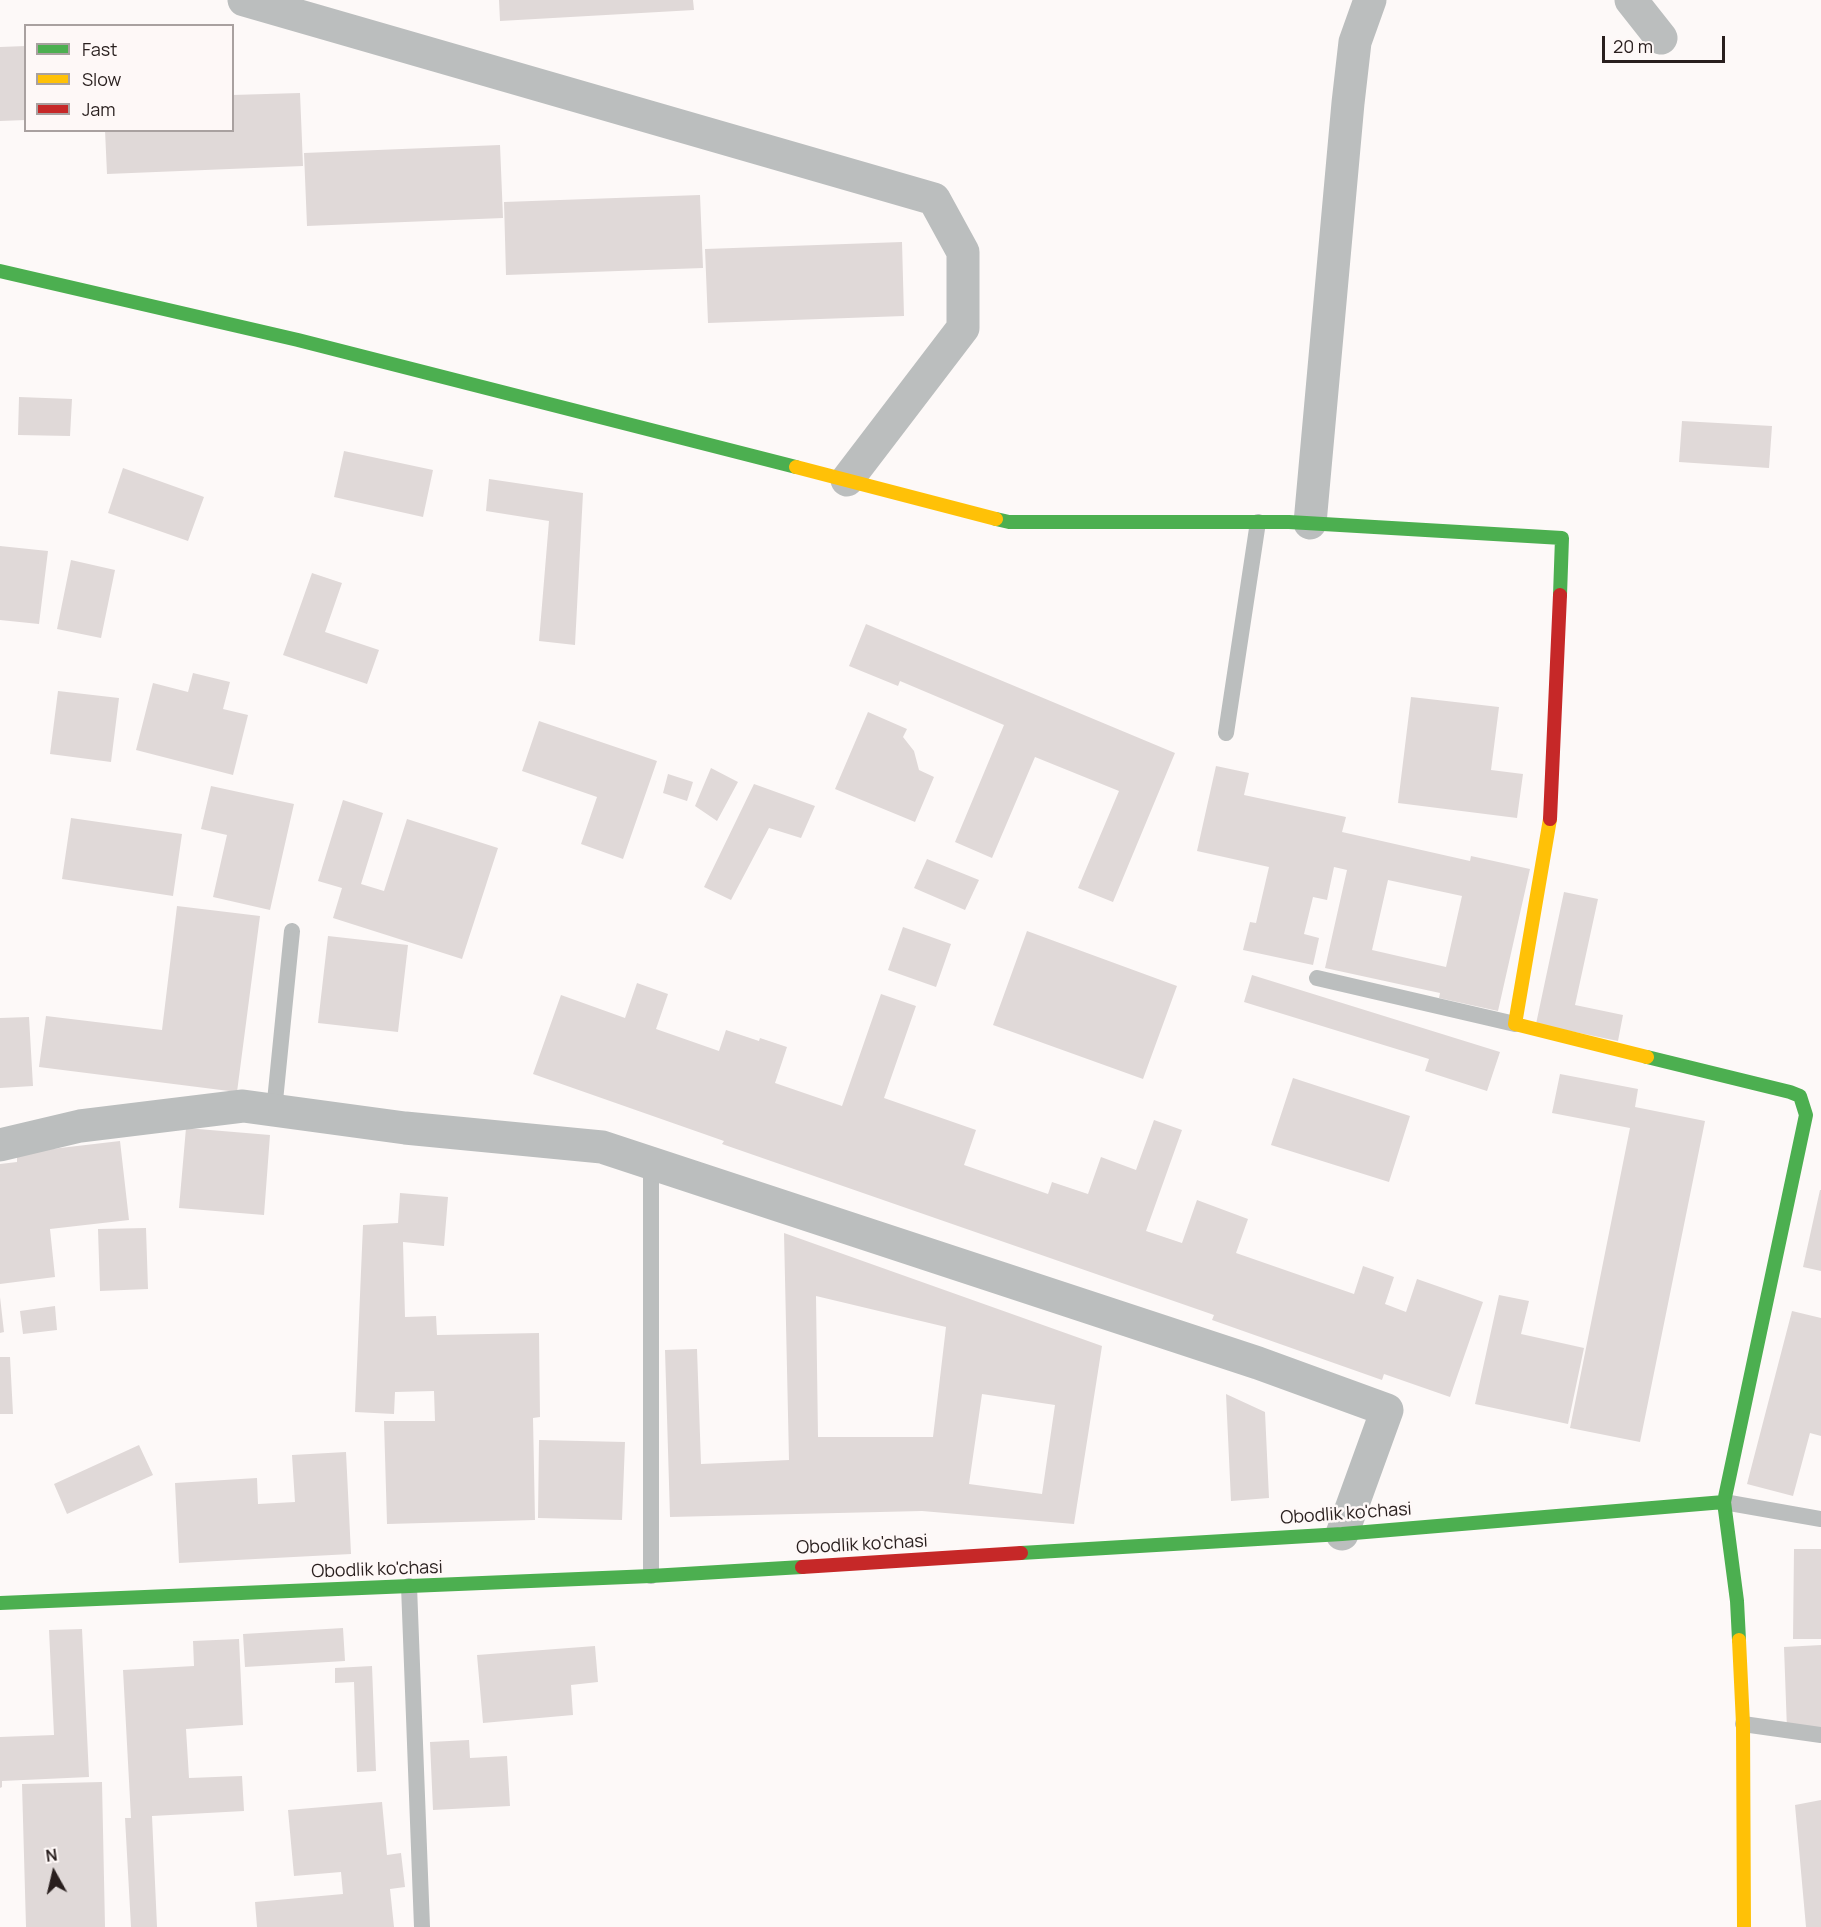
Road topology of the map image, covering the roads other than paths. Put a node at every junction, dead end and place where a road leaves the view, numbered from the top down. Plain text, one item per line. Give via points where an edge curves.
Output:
1 (244, 0) edge
2 (1370, 0) edge
3 (1631, 0) edge
4 (1661, 38) dead end
5 (0, 271) edge
6 (847, 480) junction
7 (1258, 522) junction
8 (1310, 523) junction
9 (1226, 733) dead end
10 (292, 931) dead end
11 (1317, 978) dead end
12 (1515, 1024) junction
13 (274, 1111) junction
14 (0, 1145) edge
15 (651, 1163) junction
16 (1724, 1502) junction
17 (1821, 1520) edge
18 (1342, 1534) junction
19 (651, 1576) junction
20 (409, 1586) junction
21 (0, 1603) edge
22 (1743, 1724) junction
23 (1821, 1736) edge
24 (422, 1927) edge
25 (1744, 1927) edge

1 - 6 street via 934,199 963,252 963,328
2 - 8 street via 1355,42 1348,103
3 - 4 street
5 - 6 street via 298,340
6 - 7 street via 1009,522
7 - 8 street
7 - 9 lane
8 - 12 street via 1562,538 1550,819
10 - 13 lane
11 - 12 lane
12 - 16 street via 1790,1092 1800,1096 1805,1105 1806,1116
13 - 14 street via 243,1106 80,1126
13 - 15 street via 602,1147
15 - 18 street via 1247,1359 1387,1410
15 - 19 lane
16 - 17 lane
16 - 18 street, Obodlik ko'chasi
16 - 22 street via 1737,1601
18 - 19 street, Obodlik ko'chasi
19 - 20 street, Obodlik ko'chasi
20 - 21 street, Obodlik ko'chasi
20 - 24 lane
22 - 23 lane
22 - 25 street

